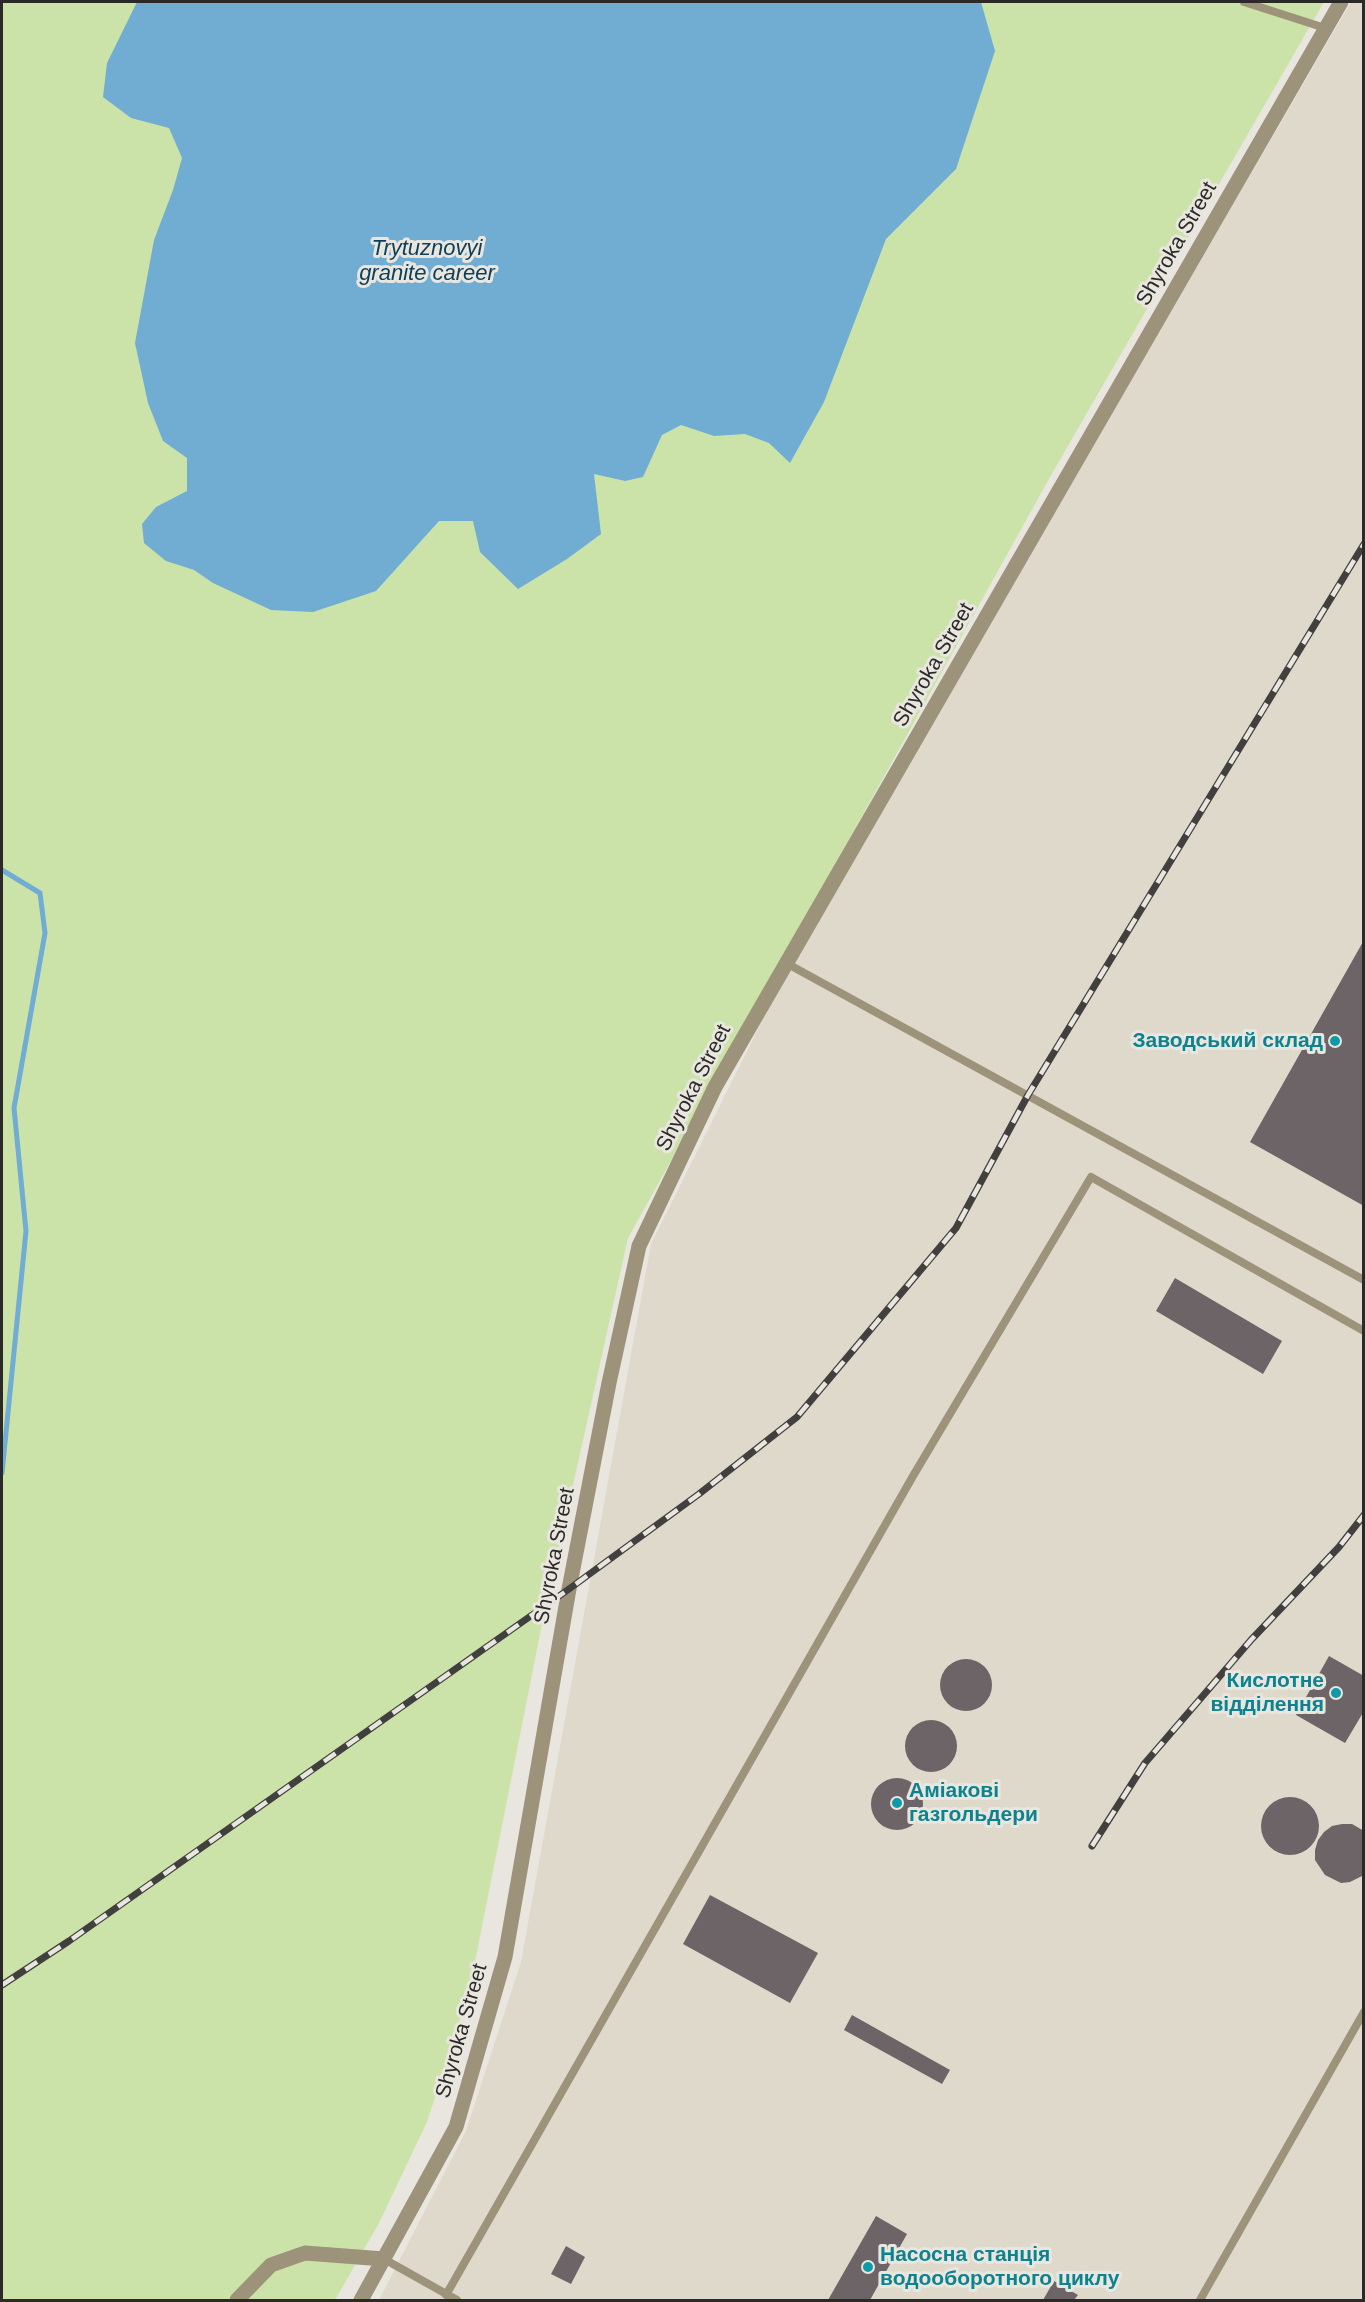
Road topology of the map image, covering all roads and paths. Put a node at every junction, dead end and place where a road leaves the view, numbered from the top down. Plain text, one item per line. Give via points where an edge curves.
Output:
1 (1245, 2) edge
2 (1341, 2) edge
3 (1325, 28) junction
4 (786, 963) junction
5 (1364, 1280) edge
6 (1364, 1331) edge
7 (1363, 2013) edge
8 (384, 2259) junction
9 (446, 2295) junction
10 (237, 2301) edge
11 (361, 2301) edge
12 (457, 2301) edge
13 (1200, 2301) edge

1 - 3 lane
2 - 3 street, Shyroka Street
3 - 4 street, Shyroka Street
4 - 5 lane
4 - 8 street, Shyroka Street via 715,1087 639,1246 569,1589 505,1957 456,2127
6 - 9 lane via 1091,1178 913,1476
7 - 13 lane
8 - 9 lane
8 - 10 street via 305,2253 271,2265
8 - 11 street, Shyroka Street
9 - 12 lane

